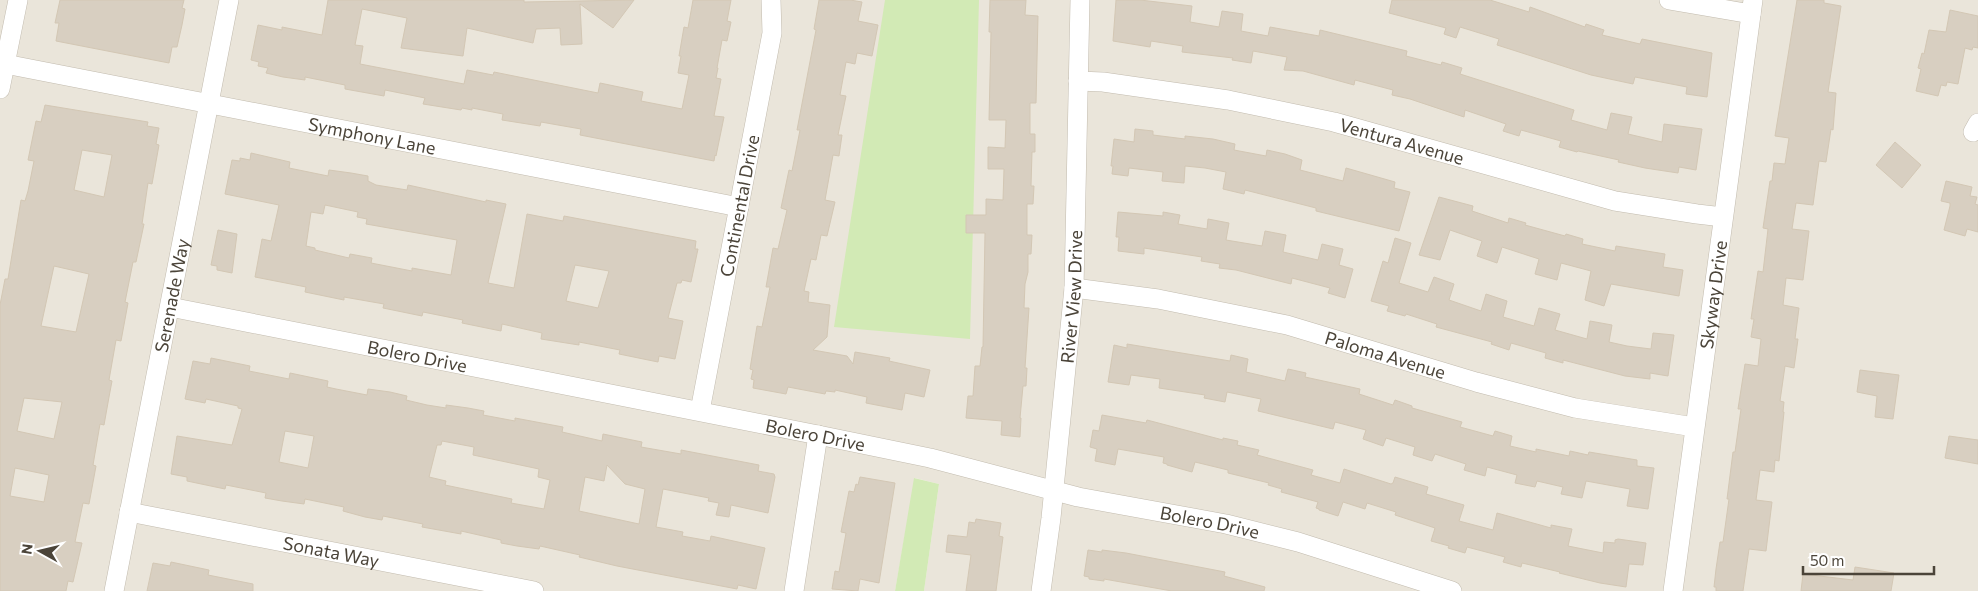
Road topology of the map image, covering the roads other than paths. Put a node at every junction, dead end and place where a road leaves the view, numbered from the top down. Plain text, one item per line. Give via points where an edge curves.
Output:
1 (18, 0) edge
2 (229, 0) edge
3 (771, 0) edge
4 (1080, 0) edge
5 (1669, 0) edge
6 (1752, 7) edge
7 (5, 64) junction
8 (1078, 81) junction
9 (0, 88) edge
10 (209, 104) junction
11 (739, 207) junction
12 (1723, 217) junction
13 (1074, 288) junction
14 (170, 307) junction
15 (700, 411) junction
16 (1694, 427) junction
17 (818, 435) junction
18 (1054, 490) junction
19 (129, 512) junction
20 (114, 591) edge
21 (534, 591) edge
22 (794, 591) edge
23 (1042, 591) edge
24 (1452, 591) edge
25 (1673, 591) edge

1 - 7 street
2 - 10 street, Serenade Way
3 - 11 street, Continental Drive via 772,33
4 - 8 street, River View Drive
5 - 6 street
6 - 12 street, Skyway Drive
7 - 9 street
7 - 10 street, Symphony Lane
8 - 12 street, Ventura Avenue via 1228,100 1334,122 1615,202
8 - 13 street, River View Drive
10 - 11 street, Symphony Lane
10 - 14 street, Serenade Way
11 - 15 street, Continental Drive
12 - 16 street, Skyway Drive
13 - 16 street, Paloma Avenue via 1158,299 1287,324 1476,382 1557,403
13 - 18 street, River View Drive
14 - 15 street, Bolero Drive
14 - 19 street, Serenade Way
15 - 17 street, Bolero Drive
16 - 25 street, Skyway Drive
17 - 18 street, Bolero Drive via 930,458
17 - 22 street
18 - 23 street, River View Drive
18 - 24 street, Bolero Drive via 1244,528
19 - 20 street, Serenade Way
19 - 21 street, Sonata Way

